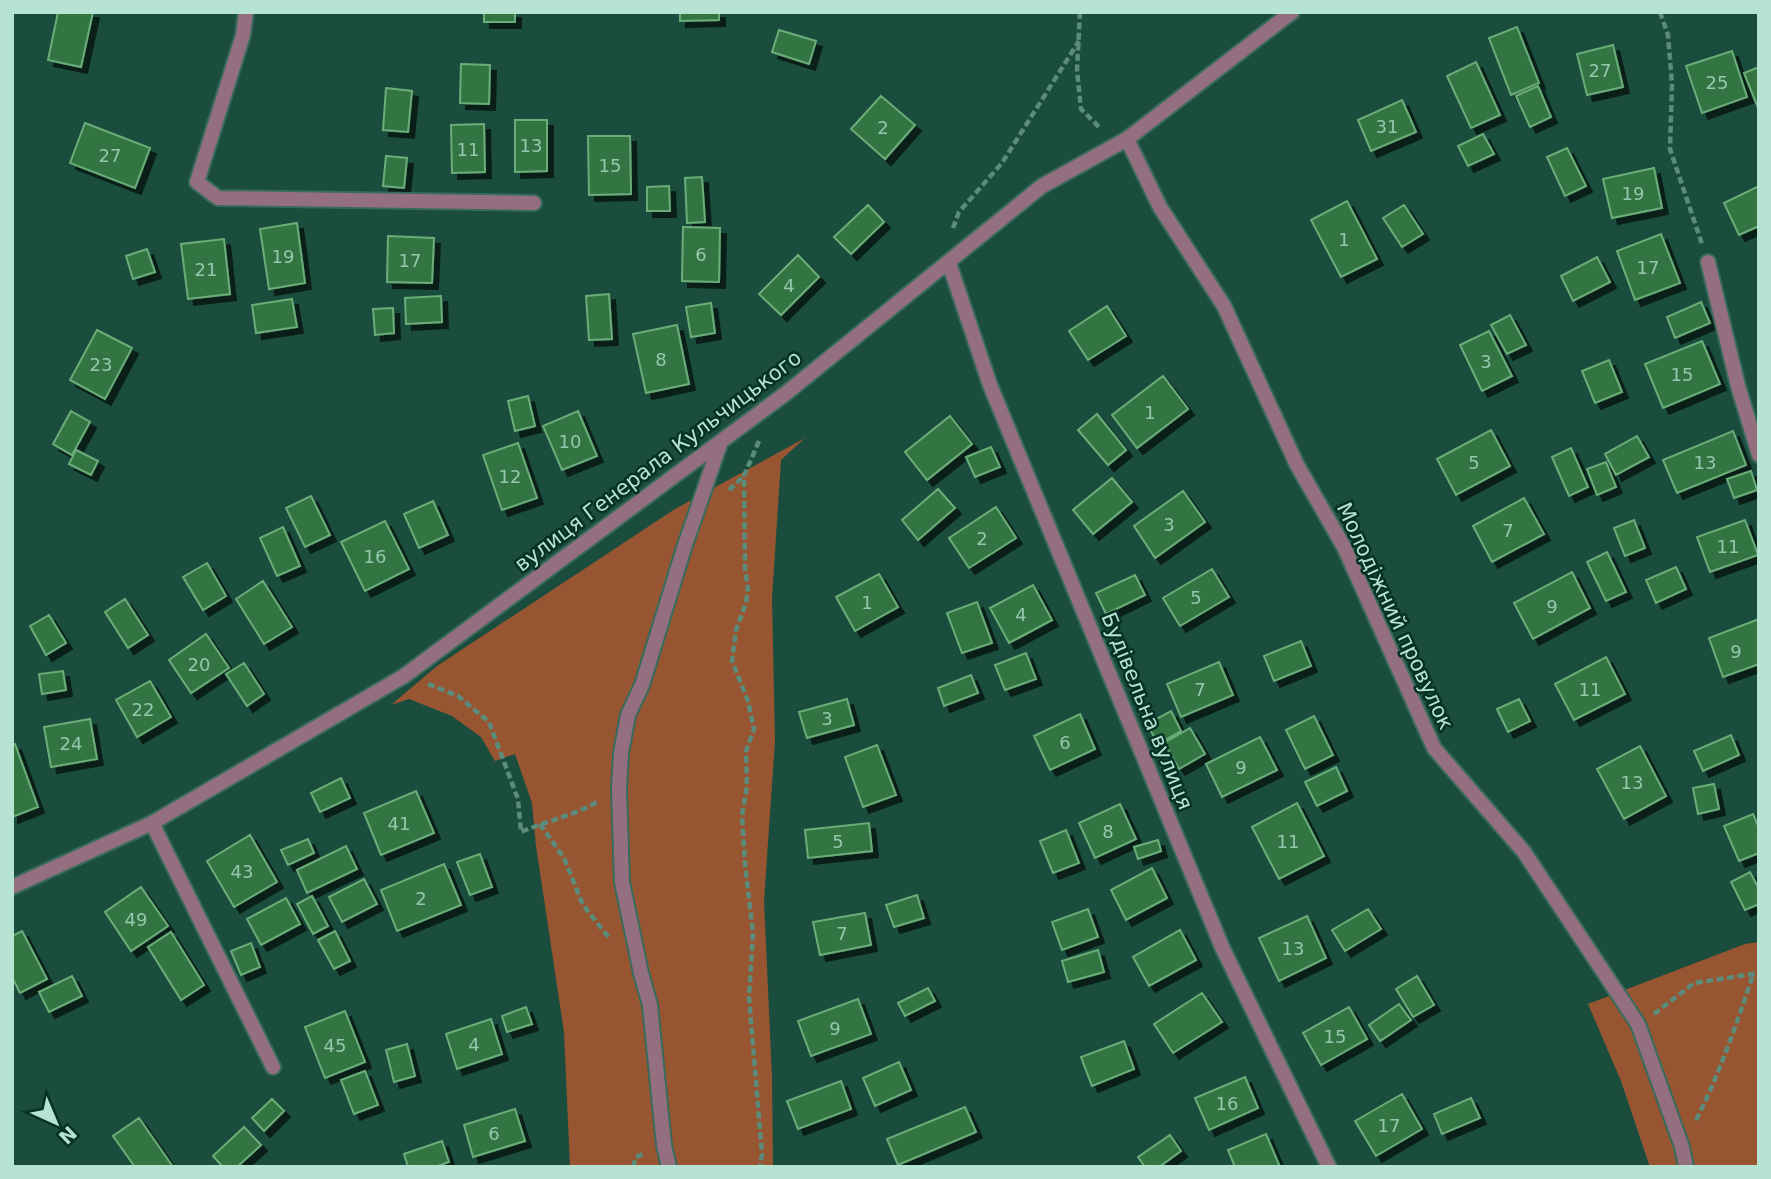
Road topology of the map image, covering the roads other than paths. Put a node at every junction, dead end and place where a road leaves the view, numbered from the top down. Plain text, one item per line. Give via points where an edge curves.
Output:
1 (246, 12) edge
2 (1288, 13) edge
3 (1127, 139) junction
4 (534, 203) dead end
5 (1708, 262) road end
6 (949, 263) junction
7 (720, 444) junction
8 (1759, 455) edge
9 (152, 823) junction
10 (12, 887) edge
11 (273, 1068) dead end
12 (668, 1167) edge
13 (1329, 1167) edge
14 (1686, 1167) edge

1 - 4 street via 197,182 218,198
2 - 3 street, вулиця Генерала Кульчицького
3 - 6 street, вулиця Генерала Кульчицького via 1042,186
3 - 14 street, Молодіжний провулок via 1160,207 1224,306 1297,464 1344,547 1434,748 1524,852 1638,1024
5 - 8 street
6 - 7 street, вулиця Генерала Кульчицького
6 - 13 street, Будівельна вулиця via 990,385 1217,935
7 - 9 street, вулиця Генерала Кульчицького via 404,676
7 - 12 street via 642,685 628,715 621,753 622,882 650,1005
9 - 10 street, вулиця Генерала Кульчицького
9 - 11 street

